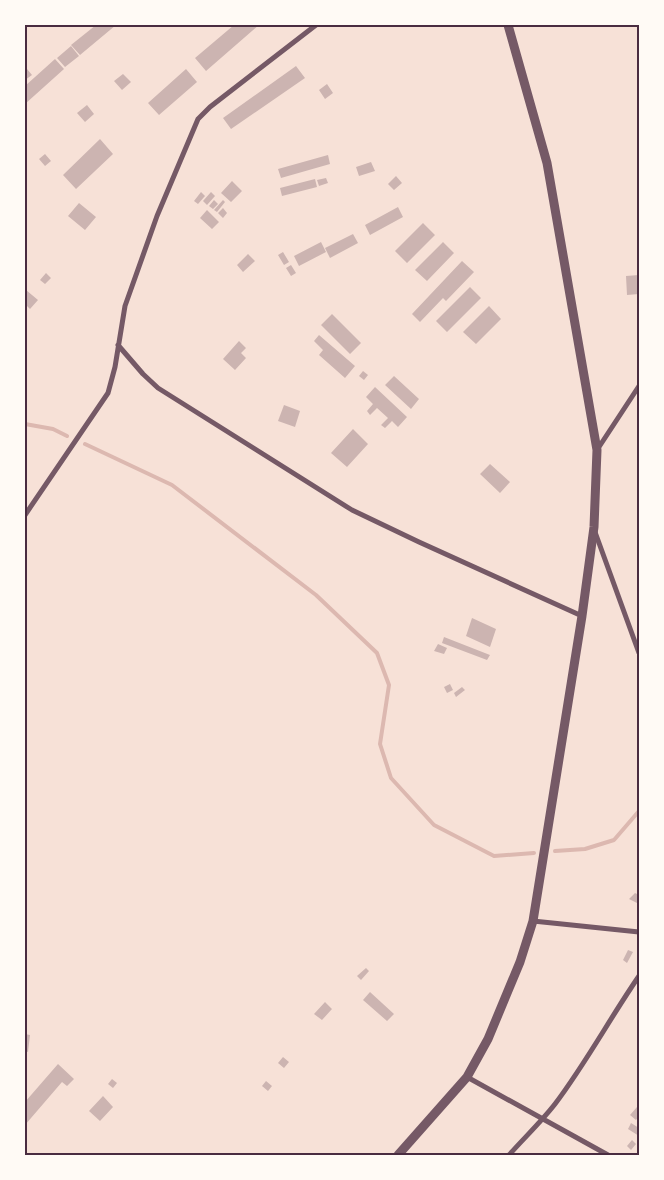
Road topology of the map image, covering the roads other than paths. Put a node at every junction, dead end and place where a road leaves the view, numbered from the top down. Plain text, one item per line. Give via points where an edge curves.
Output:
1 (316, 25) edge
2 (508, 25) edge
3 (118, 345) junction
4 (639, 386) edge
5 (596, 450) junction
6 (25, 515) edge
7 (594, 527) junction
8 (582, 616) junction
9 (639, 653) edge
10 (533, 921) junction
11 (639, 932) edge
12 (639, 976) edge
13 (467, 1077) junction
14 (542, 1120) junction
15 (399, 1155) edge
16 (509, 1155) edge
17 (608, 1155) edge

1 - 3 street via 198,119 134,279
2 - 5 street via 547,164
3 - 6 street via 108,393
3 - 8 street via 158,388 352,510
4 - 5 street
5 - 7 street
7 - 8 street
7 - 9 street
8 - 10 street
10 - 11 street
10 - 13 street via 488,1039
12 - 14 street via 587,1058
13 - 14 street
13 - 15 street
14 - 16 street
14 - 17 street

